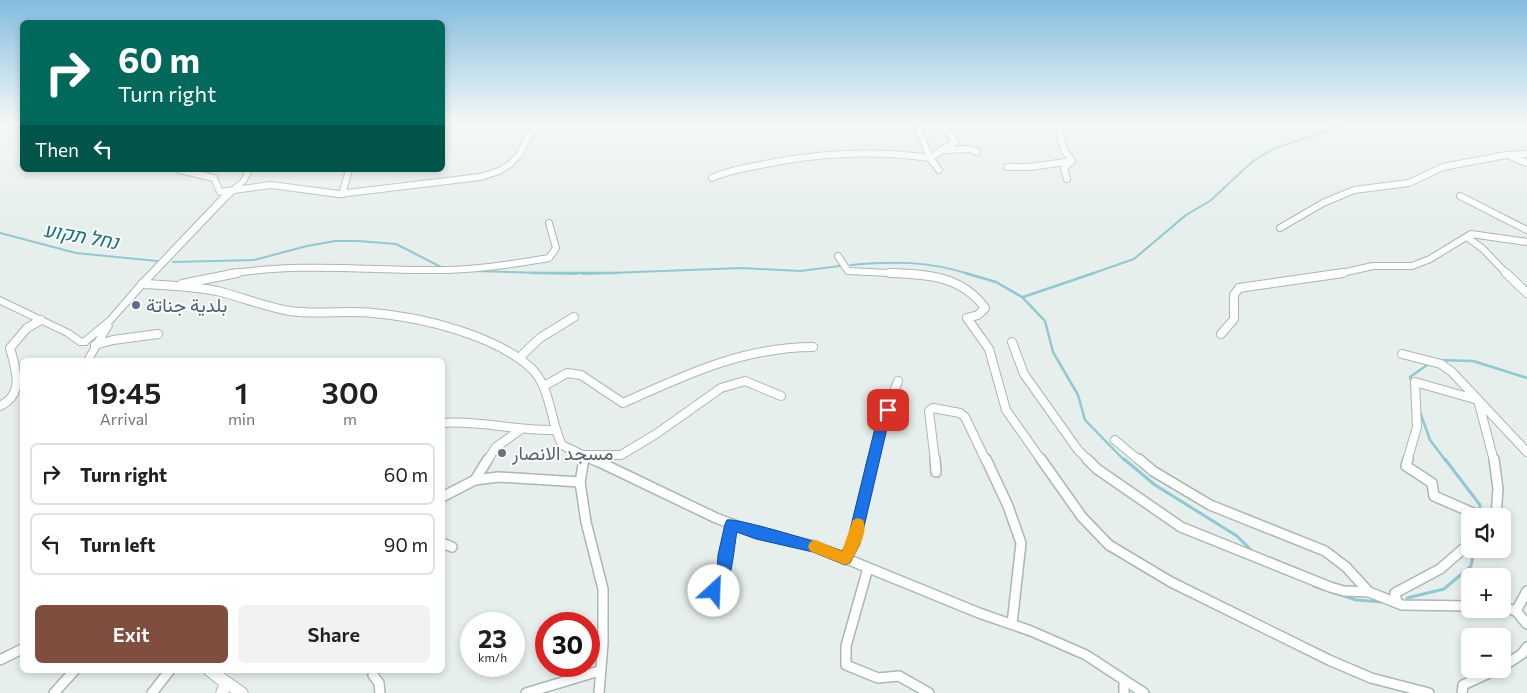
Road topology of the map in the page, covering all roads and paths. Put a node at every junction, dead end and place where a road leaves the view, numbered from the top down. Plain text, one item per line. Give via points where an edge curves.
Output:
1 (518, 155) edge
2 (815, 155) edge
3 (905, 155) edge
4 (934, 155) edge
5 (1068, 155) edge
6 (1500, 155) edge
7 (1509, 155) edge
8 (930, 158) junction
9 (1072, 161) junction
10 (1527, 163) edge
11 (1007, 167) dead end
12 (938, 170) dead end
13 (188, 172) edge
14 (248, 172) edge
15 (348, 172) edge
16 (712, 178) dead end
17 (1067, 179) dead end
18 (231, 191) junction
19 (342, 194) junction
20 (1460, 196) dead end
21 (549, 223) dead end
22 (1280, 228) dead end
23 (1527, 230) edge
24 (1466, 237) junction
25 (1527, 242) edge
26 (838, 256) dead end
27 (142, 284) junction
28 (178, 285) junction
29 (1527, 293) edge
30 (0, 300) edge
31 (574, 317) dead end
32 (41, 320) junction
33 (68, 333) junction
34 (100, 333) junction
35 (158, 334) dead end
36 (1221, 334) dead end
37 (1012, 342) dead end
38 (83, 343) junction
39 (95, 345) junction
40 (813, 347) dead end
41 (1402, 354) dead end
42 (87, 358) edge
43 (89, 358) edge
44 (519, 358) junction
45 (898, 381) dead end
46 (544, 386) junction
47 (781, 396) dead end
48 (1478, 400) junction
49 (0, 406) edge
50 (445, 423) edge
51 (520, 430) junction
52 (553, 430) junction
53 (1115, 440) dead end
54 (1527, 452) edge
55 (585, 454) junction
56 (936, 472) dead end
57 (475, 480) junction
58 (580, 482) junction
59 (445, 495) edge
60 (1462, 508) edge
61 (1498, 508) edge
62 (732, 524) junction
63 (1461, 551) edge
64 (845, 559) junction
65 (868, 568) junction
66 (1527, 591) edge
67 (1369, 592) junction
68 (1397, 603) junction
69 (1461, 606) edge
70 (704, 608) dead end
71 (1511, 610) edge
72 (1516, 611) junction
73 (1012, 624) junction
74 (1527, 624) edge
75 (1527, 647) edge
76 (20, 650) edge
77 (0, 660) edge
78 (1511, 661) edge
79 (600, 666) edge
80 (72, 673) edge
81 (168, 673) edge
82 (211, 673) edge
83 (373, 676) dead end
84 (582, 677) edge
85 (599, 677) edge
86 (1478, 678) edge
87 (1124, 680) junction
88 (224, 688) edge
89 (54, 693) edge
90 (152, 693) edge
91 (242, 693) edge
92 (380, 693) edge
93 (526, 693) edge
94 (599, 693) edge
95 (929, 693) edge
96 (1124, 693) edge
97 (1144, 693) edge
98 (1429, 693) edge
99 (1462, 693) edge

1 - 19 street via 507,167 492,174
2 - 16 street via 779,160
3 - 8 street
4 - 8 street
5 - 9 street
6 - 22 street via 1443,167 1409,183 1354,190 1323,203
7 - 10 street
8 - 12 street
9 - 11 street
9 - 17 street via 1064,168
13 - 18 street via 214,178 220,192
14 - 18 street via 244,181
15 - 19 street
18 - 19 street via 271,186
18 - 27 street
20 - 23 street
21 - 28 street via 556,248 549,258 516,266 452,270 279,268 222,275
24 - 25 street via 1483,234
24 - 29 street via 1480,245 1510,280
24 - 36 street via 1412,266 1373,266 1239,288 1234,295 1234,319
26 - 98 street via 848,271 906,272 935,278 964,287 982,300 985,308 978,315 967,318 989,349 1006,410 1082,517 1108,545 1171,582 1328,660 1371,678
27 - 28 street
27 - 34 street
28 - 44 street via 203,288 297,312 372,313 408,318 451,329
30 - 32 main road
31 - 44 street via 540,338
32 - 33 main road
32 - 49 street via 28,328 10,348 16,372 16,391 13,398
33 - 34 street via 81,336
33 - 38 main road
34 - 38 street
34 - 39 street
35 - 39 street
37 - 67 street via 1024,374 1078,450 1097,469 1181,527 1330,587
38 - 39 street
38 - 42 street
39 - 43 street
40 - 46 street via 772,348 705,366 623,403 581,375 567,372
41 - 48 street via 1441,364 1465,383
44 - 46 street via 539,376
45 - 64 street via 882,424 853,544
46 - 52 street
47 - 55 street via 745,381 722,388 621,455
48 - 54 street
48 - 60 street via 1414,382 1417,427 1406,466 1432,483 1434,496
48 - 61 street via 1497,486
50 - 51 street via 476,422
51 - 52 street
51 - 57 street via 496,447
52 - 55 street via 562,444
53 - 67 street via 1153,471 1210,505 1324,551 1346,567
55 - 58 street
55 - 62 street via 672,499
56 - 73 street via 929,410 933,408 965,417 1008,506 1021,543
57 - 58 street via 498,477
57 - 59 street
58 - 79 street via 586,522 603,589 604,643
62 - 64 street via 756,533 815,546
62 - 70 street via 724,574
63 - 68 street via 1440,569 1395,593
64 - 65 street
65 - 73 street
65 - 95 street via 846,646 846,665 878,678 900,676
66 - 72 street
67 - 68 street
68 - 69 street
71 - 72 street
72 - 74 street
73 - 87 street via 1086,655
75 - 78 street
76 - 77 street
80 - 89 street
81 - 90 street
82 - 88 street
83 - 92 street via 379,683
84 - 93 street
85 - 94 street
86 - 99 street via 1463,685
87 - 96 street
87 - 97 street
88 - 91 street

